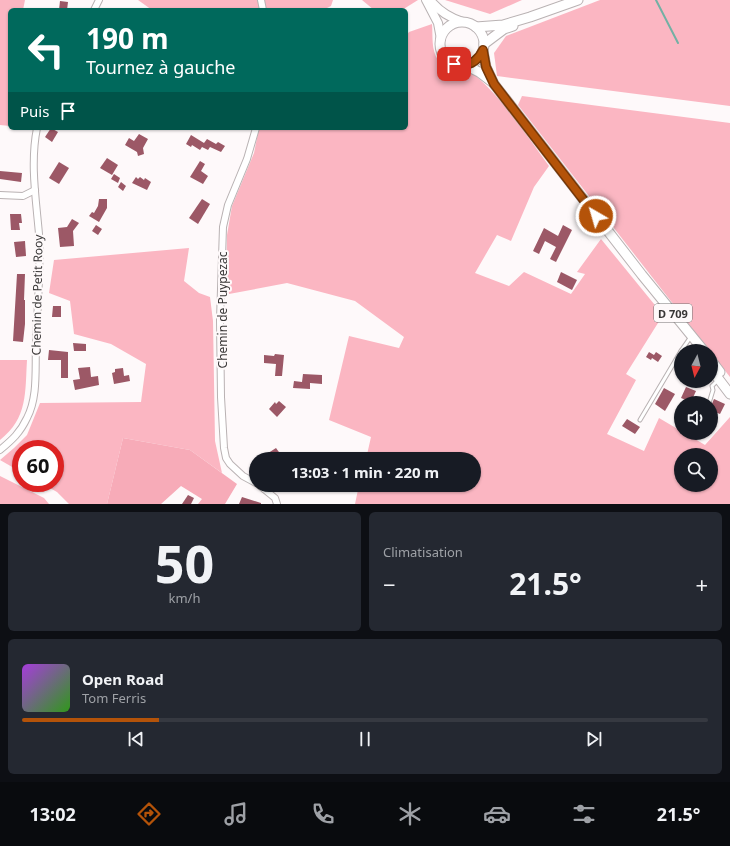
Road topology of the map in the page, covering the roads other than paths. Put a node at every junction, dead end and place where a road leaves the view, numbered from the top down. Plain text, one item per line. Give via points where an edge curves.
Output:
1 (426, 0) edge
2 (430, 0) edge
3 (578, 0) edge
4 (530, 17) junction
5 (463, 22) junction
6 (476, 27) junction
7 (441, 39) junction
8 (483, 47) junction
9 (465, 65) junction
10 (494, 84) junction
11 (36, 130) edge
12 (255, 130) edge
13 (34, 190) junction
14 (0, 195) edge
15 (690, 338) junction
16 (686, 344) edge
17 (693, 344) edge
18 (696, 344) edge
19 (674, 363) edge
20 (718, 369) edge
21 (719, 380) joint
22 (730, 384) edge
23 (730, 394) edge
24 (712, 396) edge
25 (640, 420) dead end
26 (0, 450) edge
27 (249, 479) edge
28 (268, 492) edge
29 (277, 504) edge

1 - 7 main road via 438,23
2 - 5 main road via 450,18
3 - 4 main road
4 - 6 main road via 503,25
4 - 8 main road via 504,29
5 - 6 main road
5 - 7 main road via 451,25
6 - 8 main road via 480,32
7 - 9 main road via 443,54 448,60 454,64
8 - 9 main road via 476,61
8 - 10 main road, D 709 via 486,67
9 - 10 main road, D 709 via 480,72
10 - 15 main road, D 709
11 - 13 street, Chemin de Petit Rooy
12 - 27 street, Chemin de Puypezac via 247,159 228,205 223,227 220,320 224,448 230,464
13 - 14 street via 23,196
13 - 26 street, Chemin de Petit Rooy via 39,235 35,394 28,418 16,438
15 - 16 lane
15 - 17 main road, D 709
15 - 18 main road, D 709
19 - 25 lane
20 - 22 main road
21 - 23 main road
21 - 24 lane via 712,386
28 - 29 street via 275,498

